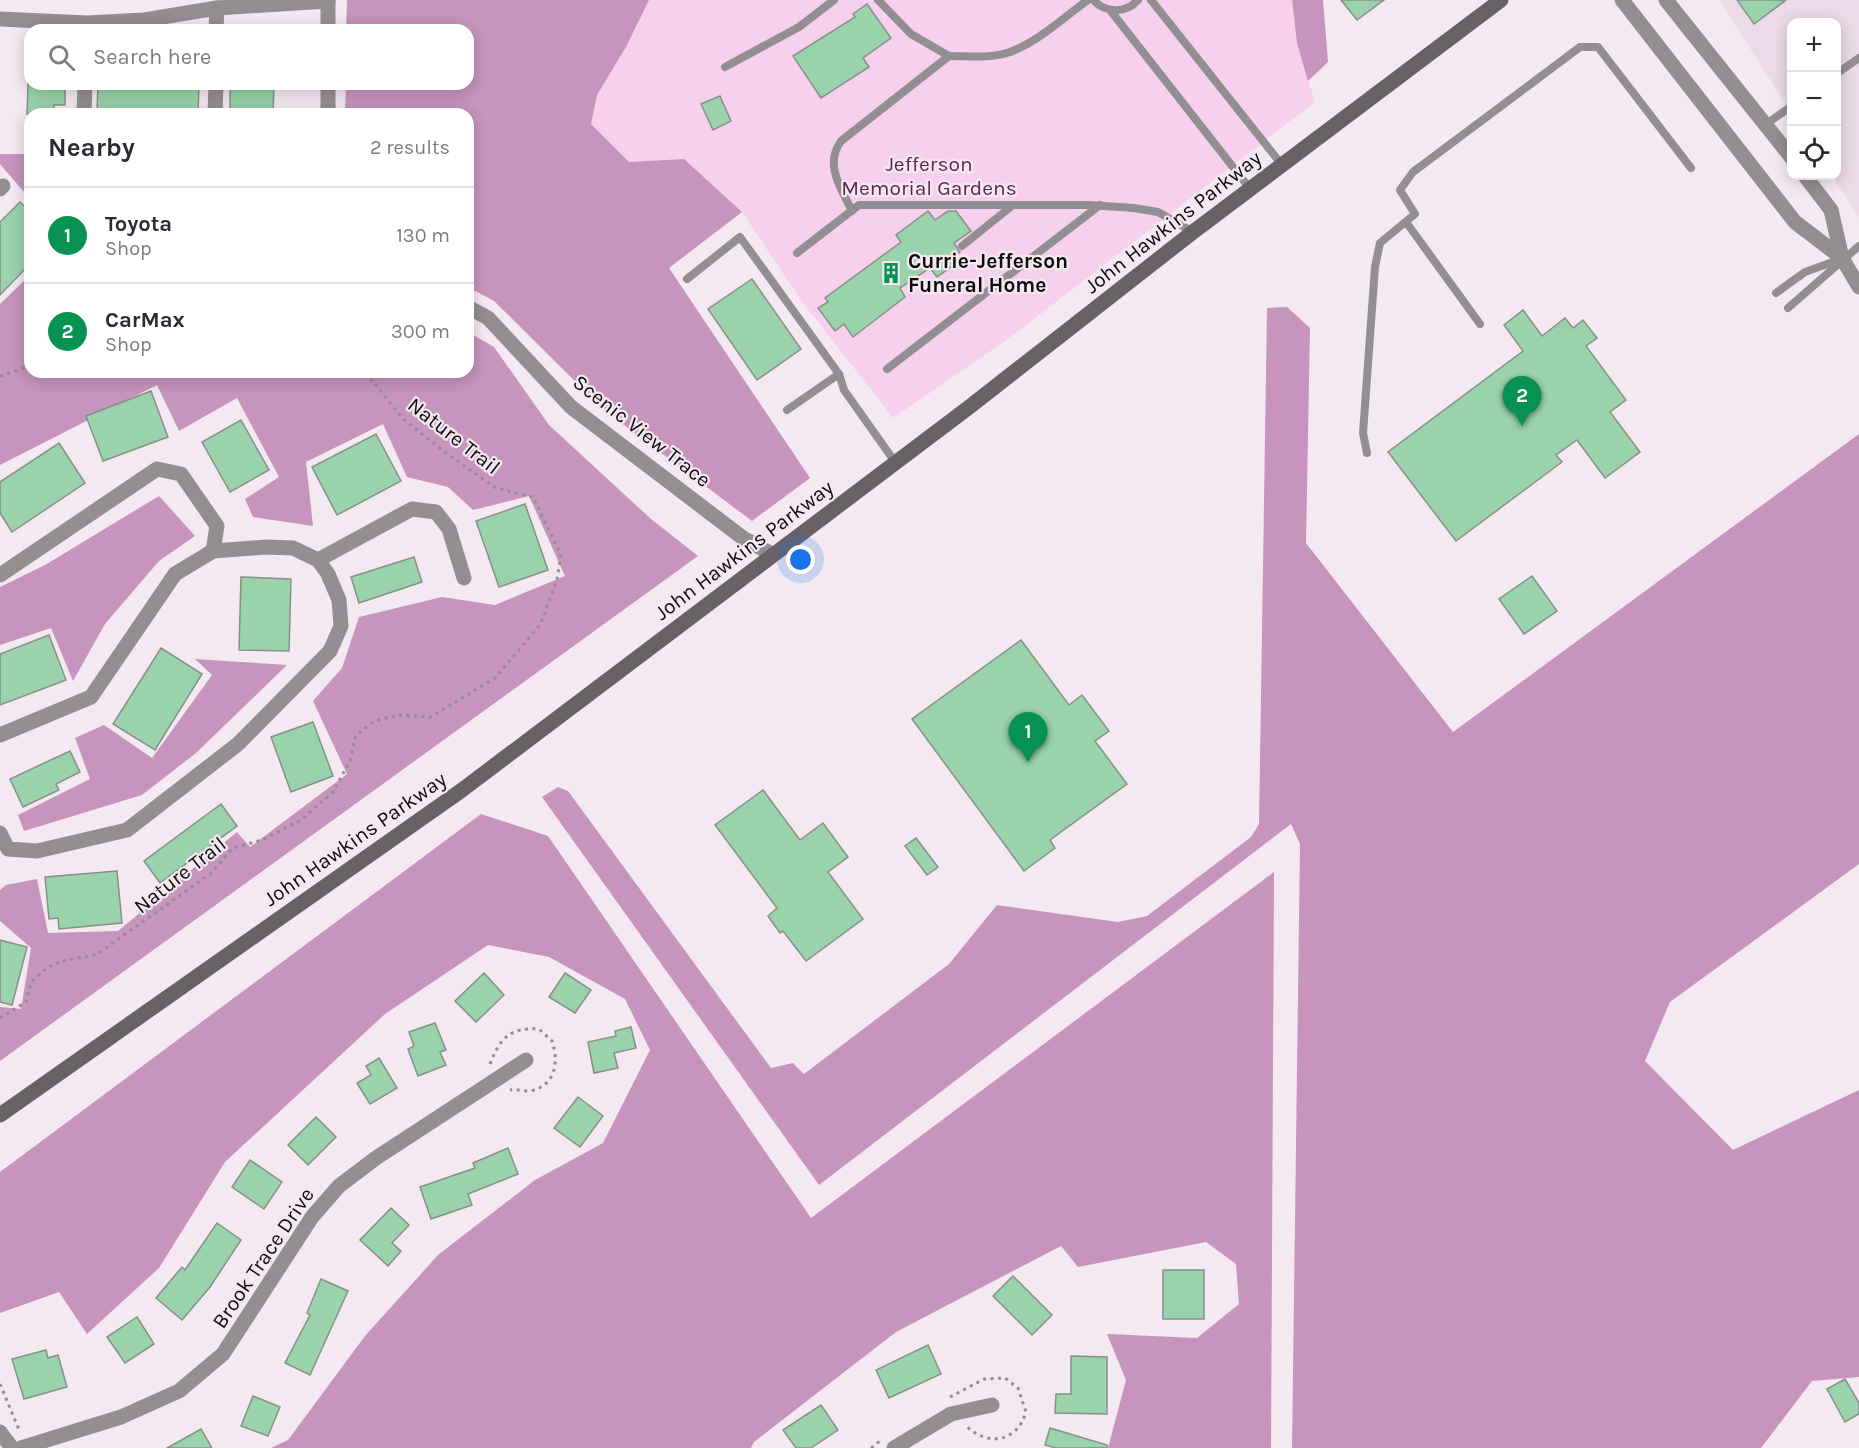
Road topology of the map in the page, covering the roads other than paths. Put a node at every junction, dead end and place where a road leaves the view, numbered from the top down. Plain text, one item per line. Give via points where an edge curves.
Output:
1 (834, 0) edge
2 (878, 0) edge
3 (1088, 0) edge
4 (1093, 0) edge
5 (1138, 0) edge
6 (1151, 0) edge
7 (1501, 0) edge
8 (1622, 0) edge
9 (1665, 0) edge
10 (328, 1) edge
11 (217, 8) junction
12 (1110, 10) junction
13 (0, 20) edge
14 (58, 24) edge
15 (106, 24) edge
16 (216, 24) edge
17 (328, 24) edge
18 (949, 56) junction
19 (1859, 57) edge
20 (725, 67) dead end
21 (1839, 72) edge
22 (85, 90) edge
23 (216, 90) edge
24 (328, 90) edge
25 (84, 108) edge
26 (215, 108) edge
27 (328, 108) edge
28 (1787, 109) edge
29 (1766, 124) junction
30 (1787, 153) edge
31 (1282, 165) junction
32 (1691, 168) dead end
33 (1808, 180) edge
34 (1251, 190) junction
35 (1013, 205) junction
36 (1100, 206) junction
37 (852, 211) junction
38 (1406, 222) junction
39 (1193, 232) junction
40 (962, 246) dead end
41 (1859, 246) edge
42 (797, 253) dead end
43 (1842, 258) junction
44 (687, 279) dead end
45 (1859, 287) edge
46 (1776, 293) dead end
47 (1788, 308) dead end
48 (474, 310) edge
49 (1480, 324) dead end
50 (887, 369) dead end
51 (839, 374) junction
52 (787, 410) dead end
53 (1367, 453) dead end
54 (895, 462) junction
55 (213, 551) junction
56 (772, 554) junction
57 (318, 560) junction
58 (0, 575) edge
59 (464, 578) dead end
60 (0, 735) edge
61 (0, 833) edge
62 (4, 855) edge
63 (526, 1060) dead end
64 (0, 1116) edge
65 (992, 1405) dead end
66 (21, 1448) edge
67 (894, 1448) edge

1 - 20 lane via 799,27
2 - 18 lane via 910,34
3 - 18 lane via 1010,52 980,57
4 - 12 lane
5 - 12 lane via 1127,8
6 - 31 lane
7 - 31 main road, John Hawkins Parkway
8 - 43 street via 1795,222
9 - 29 street
10 - 11 street
10 - 17 street
11 - 15 street
11 - 16 street
12 - 34 lane
13 - 14 street
18 - 37 lane via 835,149 834,171
19 - 21 lane
22 - 25 street
23 - 26 street
24 - 27 street
28 - 29 lane
29 - 30 street
31 - 34 main road, John Hawkins Parkway
32 - 38 lane via 1598,47 1580,47 1413,172 1400,190 1415,214
33 - 43 street via 1831,210
34 - 39 main road, John Hawkins Parkway
35 - 36 lane
35 - 37 lane via 859,206
35 - 40 lane
36 - 39 lane via 1158,212
36 - 50 lane
37 - 42 lane
38 - 49 lane
38 - 53 lane via 1380,243 1375,267 1363,434
39 - 54 main road, John Hawkins Parkway
41 - 43 lane
43 - 45 street
43 - 46 lane via 1805,272
43 - 47 lane
44 - 51 lane via 740,237
48 - 56 street, Scenic View Trace via 488,318 571,406 743,538
51 - 52 lane
51 - 54 lane via 844,390
54 - 56 main road, John Hawkins Parkway
55 - 57 street via 266,546 293,548
55 - 58 street via 217,526 211,517 181,474 157,470
55 - 60 street via 175,574 91,697
56 - 64 main road, John Hawkins Parkway via 462,790
57 - 59 street via 412,509 436,512 449,529
57 - 62 street via 339,600 341,626 330,651 238,744 127,830
61 - 62 street
63 - 66 street, Brook Trace Drive via 339,1186 312,1218 223,1353 179,1391 121,1417
65 - 67 street via 951,1414

